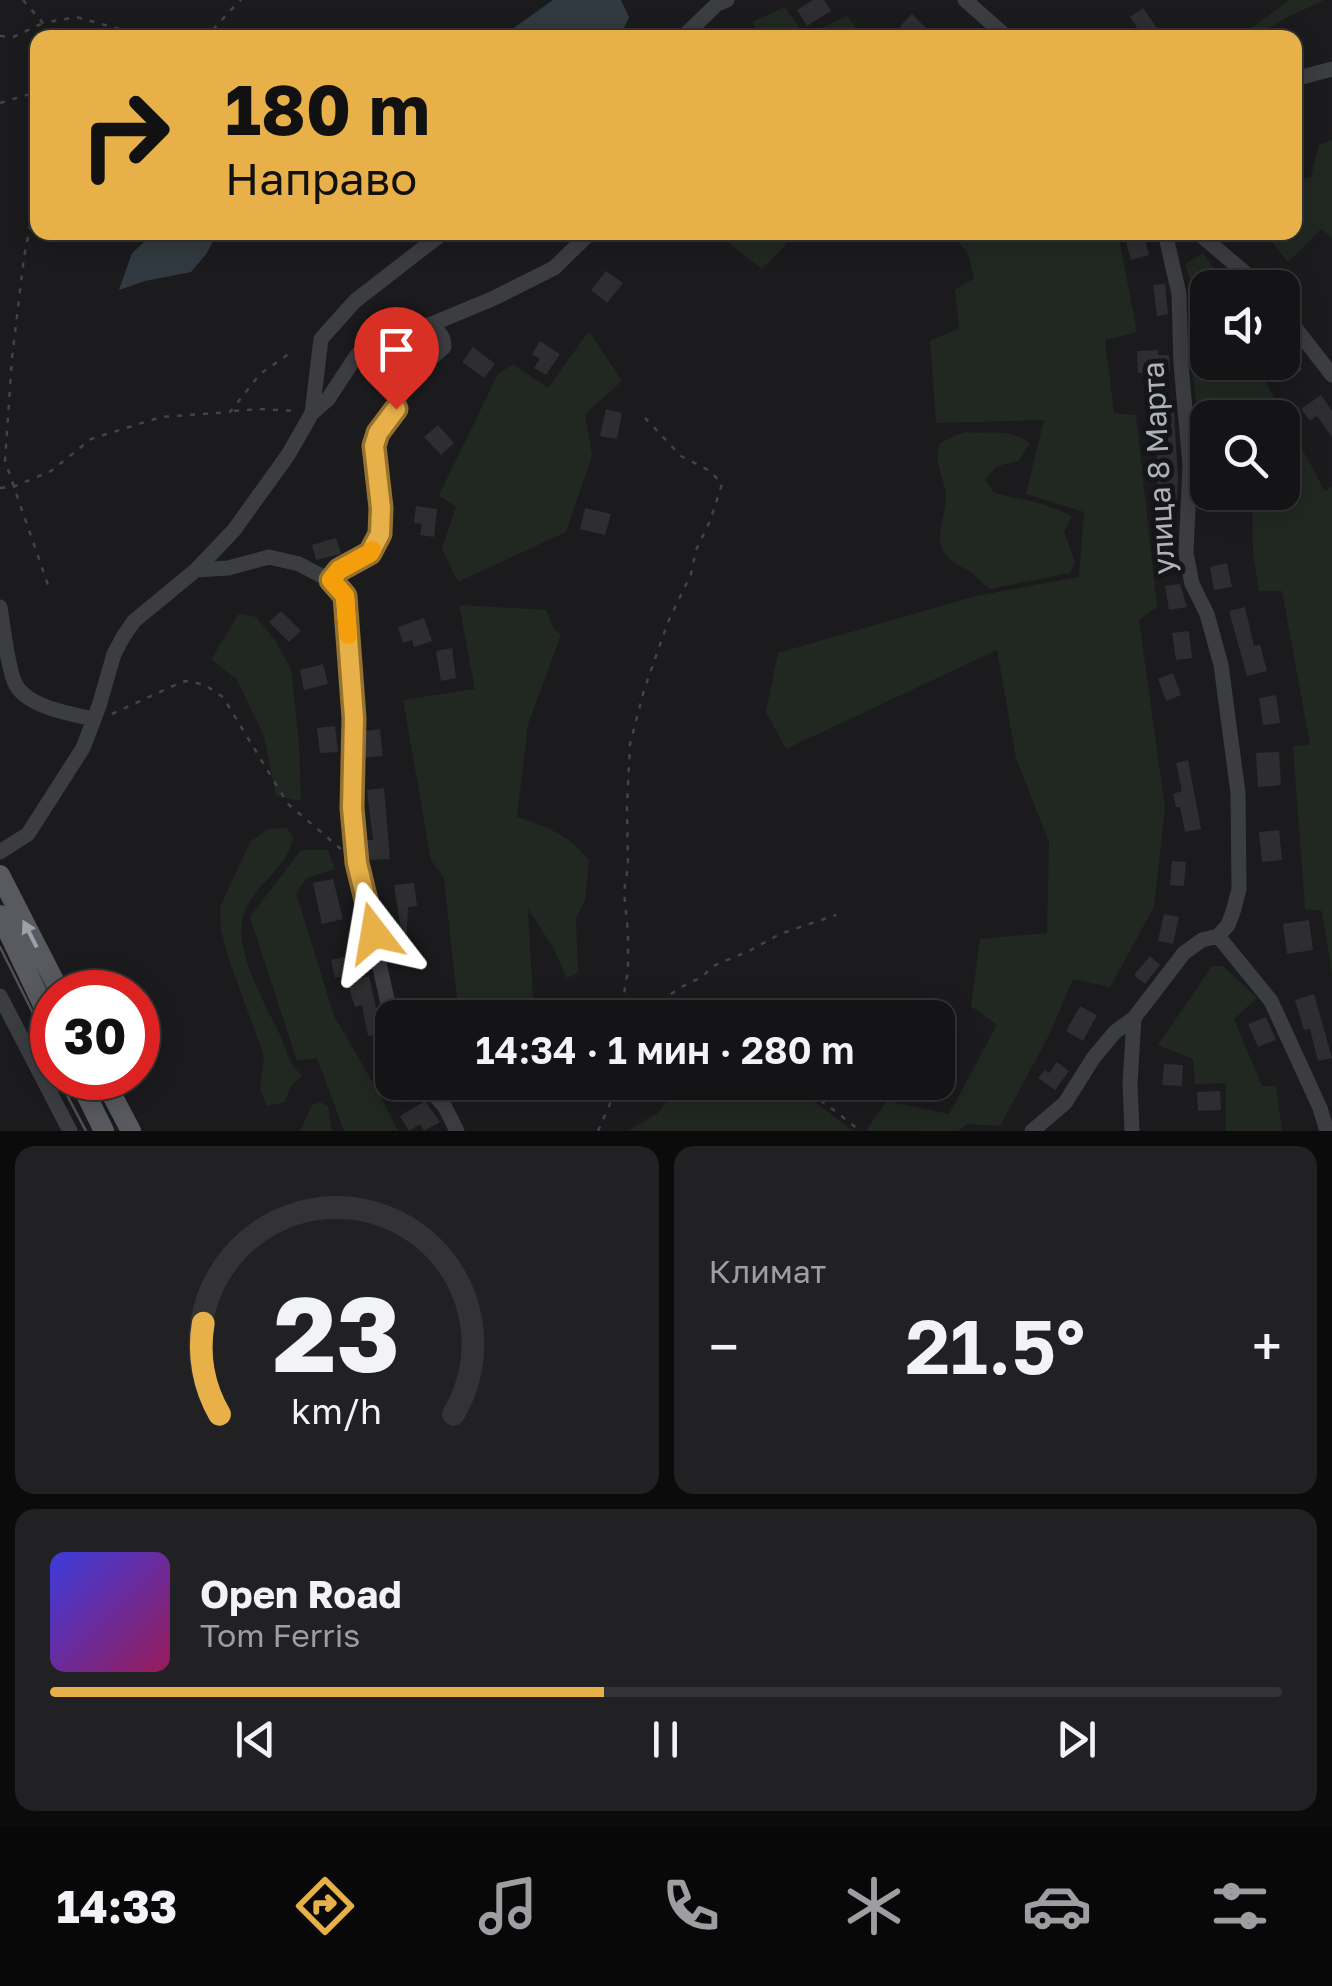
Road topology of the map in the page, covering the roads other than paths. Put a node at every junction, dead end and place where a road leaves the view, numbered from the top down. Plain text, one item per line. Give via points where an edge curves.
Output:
1 (702, 0) edge
2 (726, 0) edge
3 (965, 0) edge
4 (688, 30) edge
5 (689, 30) edge
6 (999, 30) edge
7 (1332, 69) edge
8 (1302, 76) edge
9 (434, 240) edge
10 (583, 240) edge
11 (1167, 240) edge
12 (1207, 240) edge
13 (1242, 270) edge
14 (426, 325) junction
15 (1300, 334) edge
16 (1332, 375) edge
17 (312, 413) junction
18 (196, 570) junction
19 (331, 580) junction
20 (0, 608) edge
21 (95, 717) junction
22 (0, 852) edge
23 (0, 875) edge
24 (0, 915) edge
25 (1218, 936) junction
26 (49, 970) edge
27 (30, 978) edge
28 (0, 996) edge
29 (387, 1000) edge
30 (1134, 1018) junction
31 (89, 1100) edge
32 (114, 1100) edge
33 (439, 1100) edge
34 (70, 1131) edge
35 (104, 1131) edge
36 (130, 1131) edge
37 (456, 1131) edge
38 (1032, 1131) edge
39 (1132, 1131) edge
40 (1327, 1131) edge

1 - 4 street
2 - 5 street
3 - 6 street
7 - 8 street
9 - 17 street via 355,301 321,339
10 - 14 street via 554,268
11 - 25 street, улица 8 Марта via 1179,294 1190,465 1186,553 1222,665 1238,792 1239,888
12 - 13 street
14 - 17 street via 357,354
14 - 19 street via 438,330 444,347 407,379 374,446 380,534 370,553
15 - 16 street
17 - 18 street via 234,530
18 - 19 street via 268,558
18 - 21 street via 122,636
19 - 29 street via 345,596 357,863
20 - 21 street via 16,686 31,700
21 - 22 street via 28,834
26 -> 23 main road
24 - 27 main road
25 - 30 street via 1184,953
25 - 40 street via 1270,1001
28 - 34 street
30 - 38 street via 1094,1057 1065,1104
30 - 39 street
31 - 35 main road
32 - 36 main road
33 - 37 street

